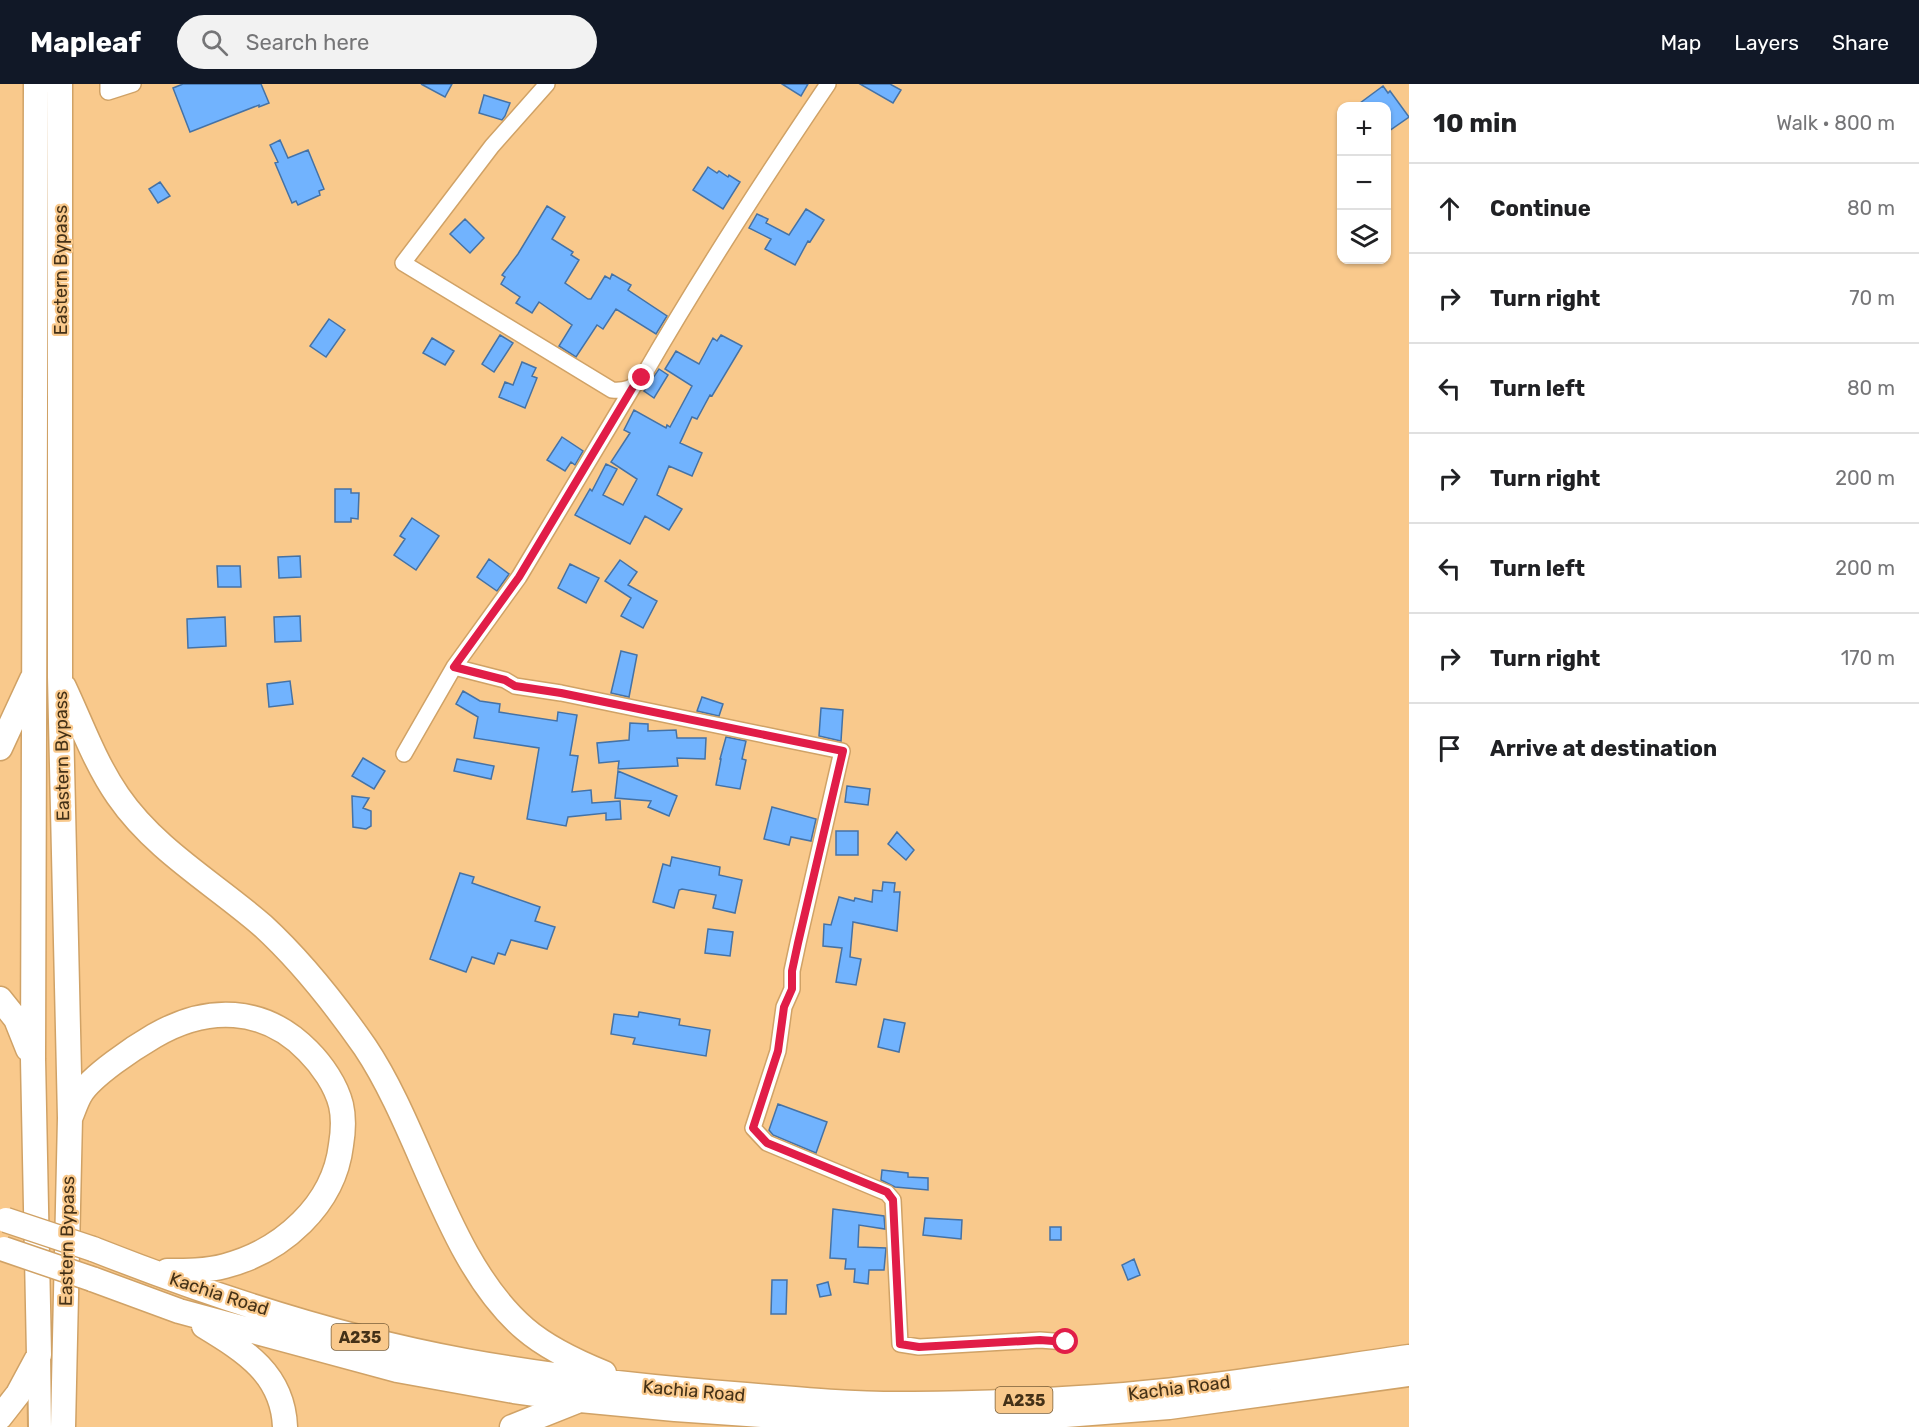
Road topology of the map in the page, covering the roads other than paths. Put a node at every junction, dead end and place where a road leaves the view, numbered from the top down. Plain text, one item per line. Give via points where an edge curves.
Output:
1 (36, 84) edge
2 (60, 84) edge
3 (108, 84) edge
4 (133, 84) edge
5 (547, 84) edge
6 (828, 84) edge
7 (633, 387) junction
8 (454, 667) junction
9 (35, 672) junction
10 (60, 677) junction
11 (0, 748) edge
12 (404, 754) dead end
13 (0, 999) edge
14 (33, 1059) junction
15 (70, 1118) junction
16 (3, 1219) edge
17 (2, 1249) edge
18 (149, 1271) junction
19 (179, 1311) junction
20 (1066, 1342) dead end
21 (39, 1355) junction
22 (1409, 1357) edge
23 (1409, 1374) edge
24 (644, 1394) junction
25 (580, 1400) junction
26 (0, 1418) edge
27 (833, 1424) edge
28 (40, 1427) edge
29 (63, 1427) edge
30 (285, 1427) edge
31 (512, 1427) edge

1 - 9 highway, Eastern Bypass
2 - 10 highway, Eastern Bypass
3 - 4 street via 108,92
5 - 7 street via 492,146 403,263 612,390
6 - 7 street via 754,193
7 - 8 street via 519,577
8 - 12 street
8 - 20 street via 515,686 843,751 792,971 792,989 784,1007 778,1051 753,1128 767,1143 887,1192 893,1200 900,1344 919,1347
9 - 11 highway
9 - 14 highway, Eastern Bypass
10 - 15 highway, Eastern Bypass
10 - 24 highway via 118,797 169,851 263,927 292,956 366,1049 474,1265 504,1308 526,1330 576,1361
13 - 14 highway via 16,1019
14 - 21 highway, Eastern Bypass
15 - 18 highway via 81,1094 97,1077 140,1044 197,1018 256,1017 281,1029 319,1062 332,1084 341,1105 339,1160 330,1186 310,1215 275,1243 226,1266 199,1271
15 - 29 highway, Eastern Bypass
16 - 18 highway, Kachia Road / A235, bridge
17 - 19 highway, A235, bridge
18 - 24 highway, Kachia Road / A235 via 357,1337
19 - 25 highway, Kachia Road / A235 via 387,1367
19 - 30 highway via 258,1363 273,1383
21 - 26 highway
21 - 28 main road, Eastern Bypass
22 - 24 highway, Kachia Road / A235 via 1096,1397 934,1404
23 - 27 highway, Kachia Road / A235 via 1111,1413
24 - 25 highway, Kachia Road / A235
24 - 27 highway, Kachia Road / A235
25 - 31 highway

